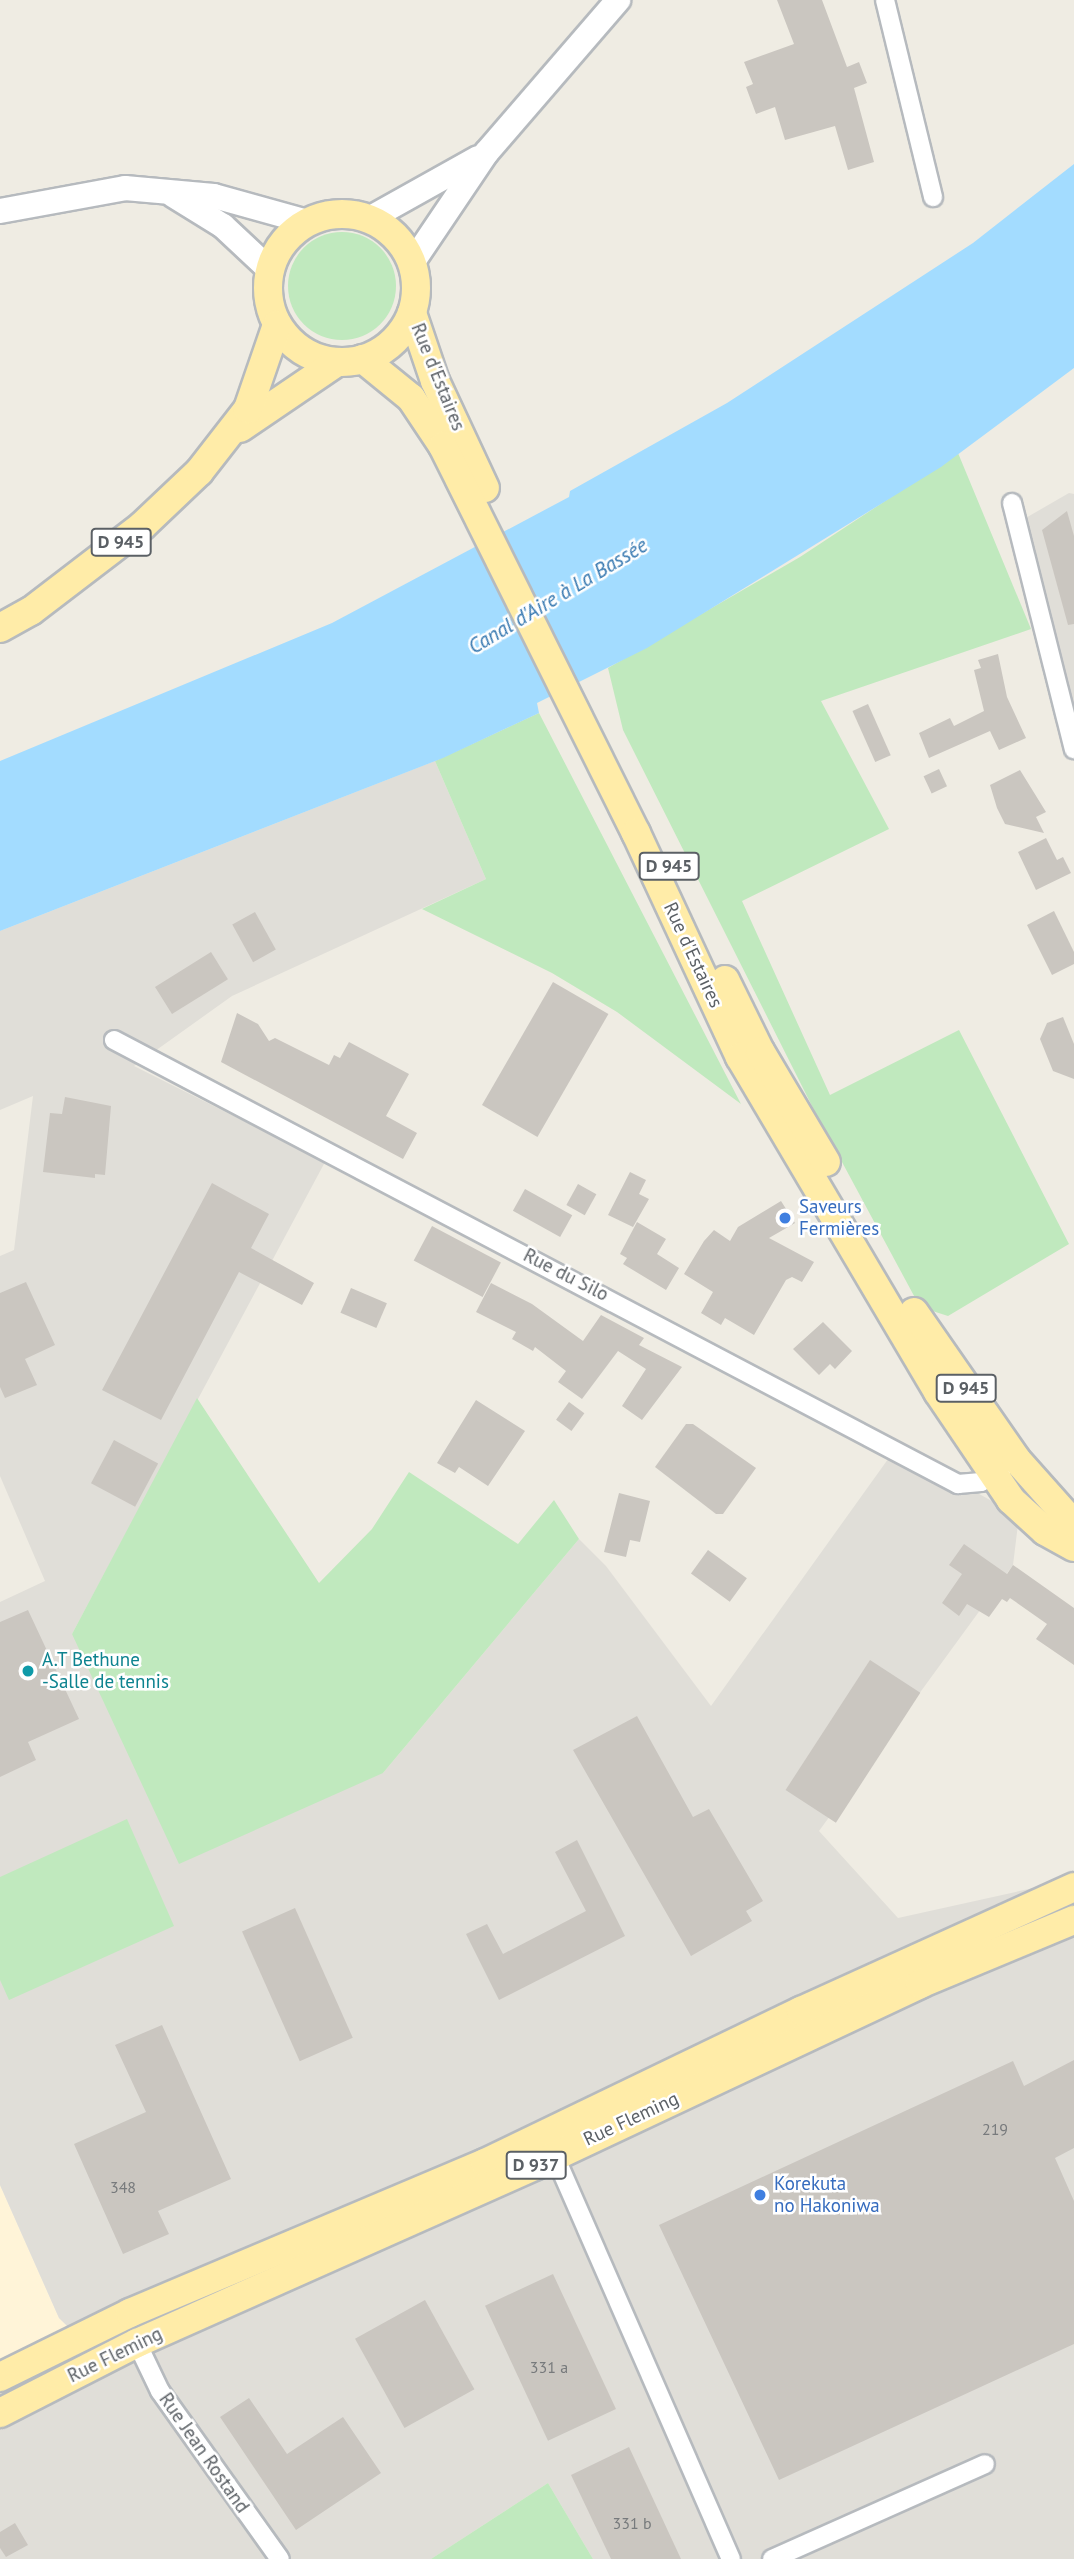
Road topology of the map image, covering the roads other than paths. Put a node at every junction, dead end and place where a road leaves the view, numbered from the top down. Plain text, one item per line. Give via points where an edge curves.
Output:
1 (618, 0) edge
2 (885, 0) edge
3 (487, 152) junction
4 (166, 191) junction
5 (933, 197) dead end
6 (0, 211) edge
7 (369, 219) junction
8 (308, 222) junction
9 (412, 263) junction
10 (270, 270) junction
11 (412, 313) junction
12 (277, 325) junction
13 (350, 361) junction
14 (227, 438) junction
15 (1012, 503) dead end
16 (486, 510) junction
17 (0, 628) edge
18 (571, 685) junction
19 (1074, 750) edge
20 (114, 1040) dead end
21 (1016, 1459) junction
22 (992, 1477) junction
23 (1071, 1522) edge
24 (1074, 1547) edge
25 (1074, 1887) edge
26 (1074, 1920) edge
27 (554, 2154) junction
28 (137, 2343) junction
29 (0, 2377) edge
30 (0, 2413) edge
31 (985, 2464) dead end
32 (279, 2559) edge
33 (731, 2559) edge
34 (772, 2559) edge

1 - 3 main road
2 - 5 street
3 - 7 main road
3 - 9 main road
4 - 6 main road via 94,191
4 - 8 main road via 226,198
4 - 10 main road via 223,226
7 - 8 main road via 327,215
7 - 9 main road via 395,236
8 - 10 main road via 284,242
9 - 11 main road via 416,288
10 - 12 main road via 269,298
11 - 13 main road via 393,342
11 - 16 main road, Rue d'Estaires / D 945
12 - 13 main road via 302,351
12 - 14 main road, D 945 via 247,409
13 - 14 main road, D 945
13 - 16 main road, Rue d'Estaires / D 945 via 411,398
14 - 17 main road, D 945 via 142,526 31,611
15 - 19 street
16 - 18 main road, D 945
18 - 21 main road, D 945 via 760,1051 928,1335
18 - 22 main road, Rue d'Estaires / D 945 via 740,1057
20 - 22 street, Rue du Silo via 958,1484
21 - 22 street, Rue du Silo
21 - 23 main road, D 945
22 - 24 main road, D 945 via 1045,1531
25 - 29 main road, Rue Fleming / D 937 via 485,2162 130,2313
26 - 27 main road, Rue Fleming / D 937 via 920,1984
27 - 28 main road, Rue Fleming / D 937
27 - 33 street
28 - 30 main road, Rue Fleming / D 937
28 - 32 street, Rue Jean Rostand via 160,2391
31 - 34 street

